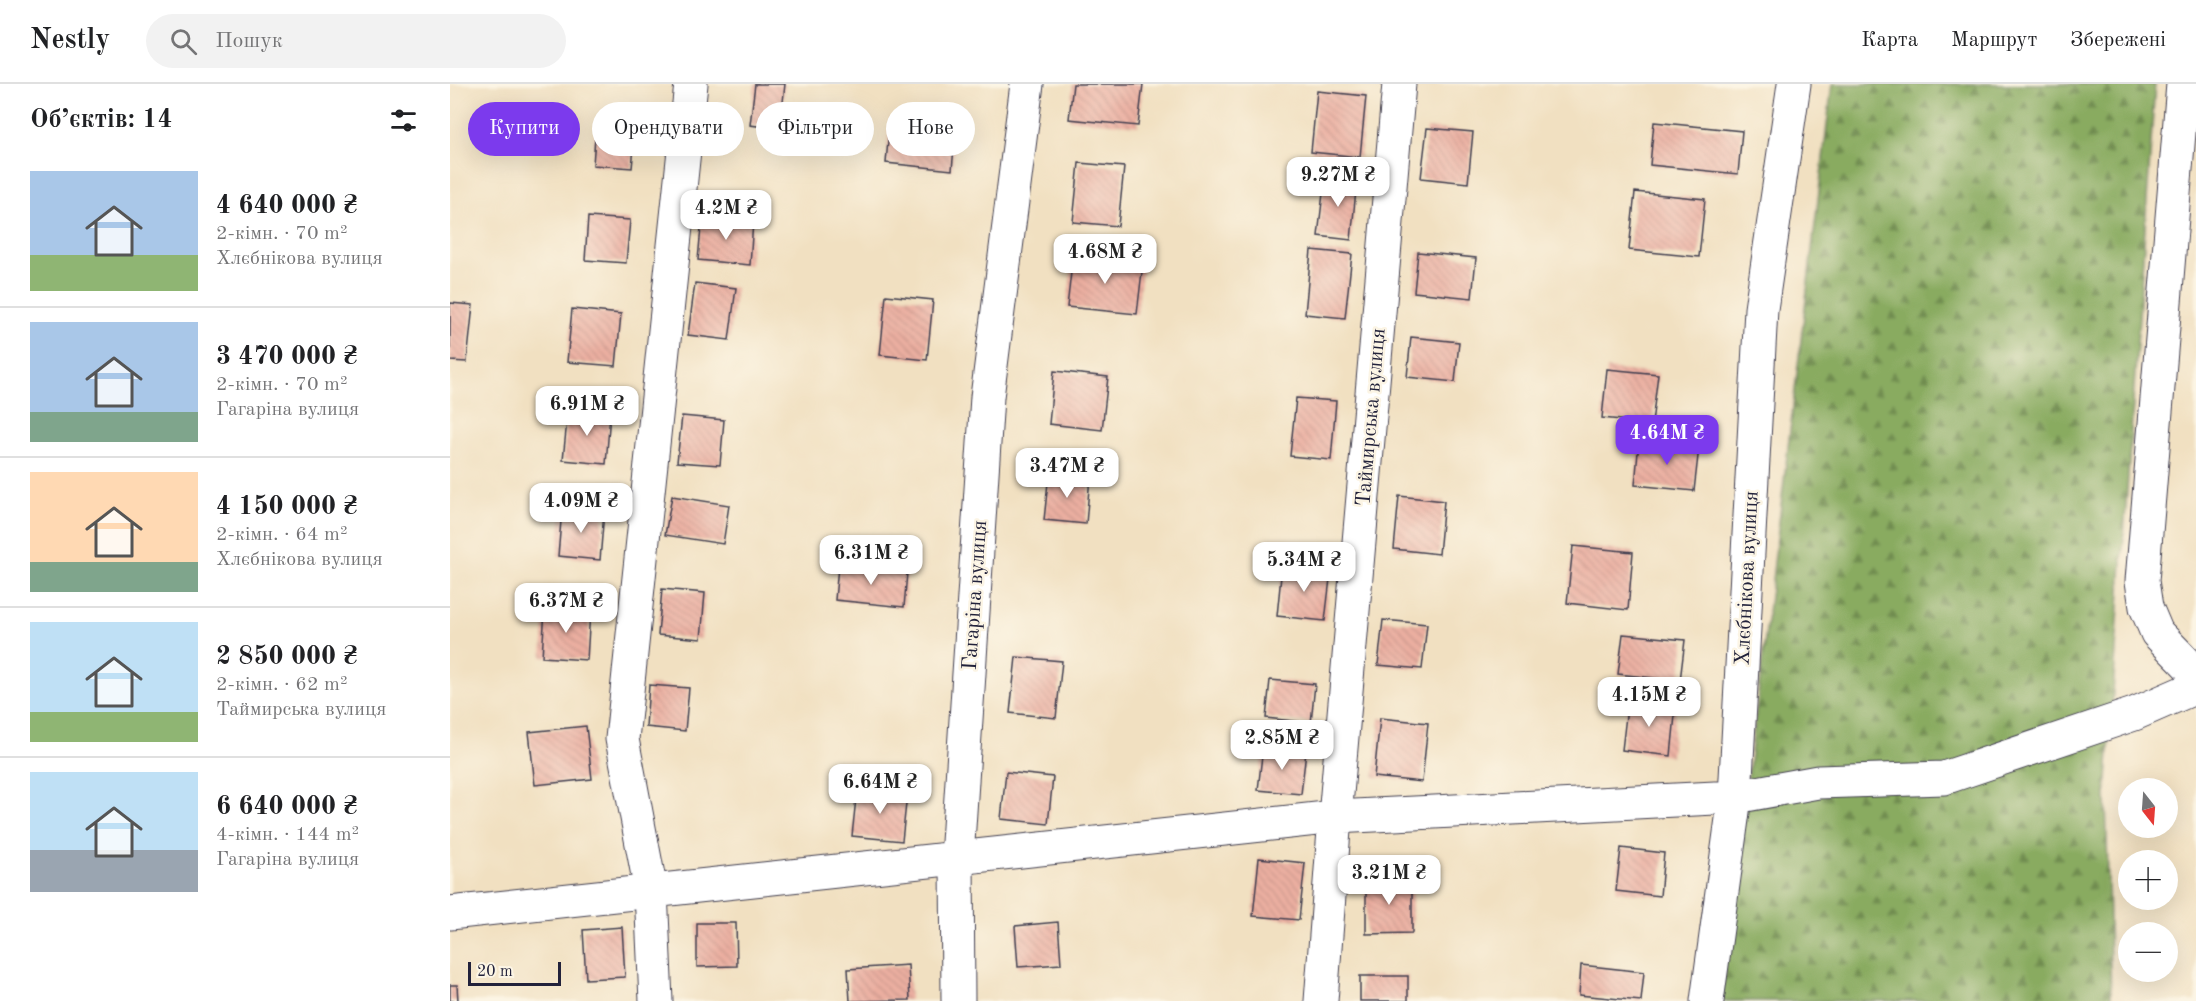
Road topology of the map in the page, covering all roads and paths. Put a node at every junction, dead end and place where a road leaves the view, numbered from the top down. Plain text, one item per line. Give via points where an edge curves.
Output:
1 (691, 84) edge
2 (1027, 84) edge
3 (1399, 84) edge
4 (1794, 84) edge
5 (2183, 84) edge
6 (2196, 673) edge
7 (2196, 687) edge
8 (1735, 797) junction
9 (1335, 817) junction
10 (957, 858) junction
11 (651, 891) junction
12 (450, 913) edge
13 (656, 1001) edge
14 (958, 1001) edge
15 (1322, 1001) edge
16 (1707, 1001) edge

1 - 11 street via 622,739
2 - 10 street, Гагаріна вулиця via 987,397
3 - 9 street, Таймирська вулиця
4 - 8 street, Хлєбнікова вулиця via 1761,309
5 - 6 street via 2142,581 2146,607 2157,633
7 - 8 street via 2134,714 1944,778 1818,782
8 - 9 street
8 - 16 street, Хлєбнікова вулиця
9 - 10 street
9 - 15 street, Таймирська вулиця
10 - 11 street
10 - 14 street, Гагаріна вулиця
11 - 12 street
11 - 13 street

